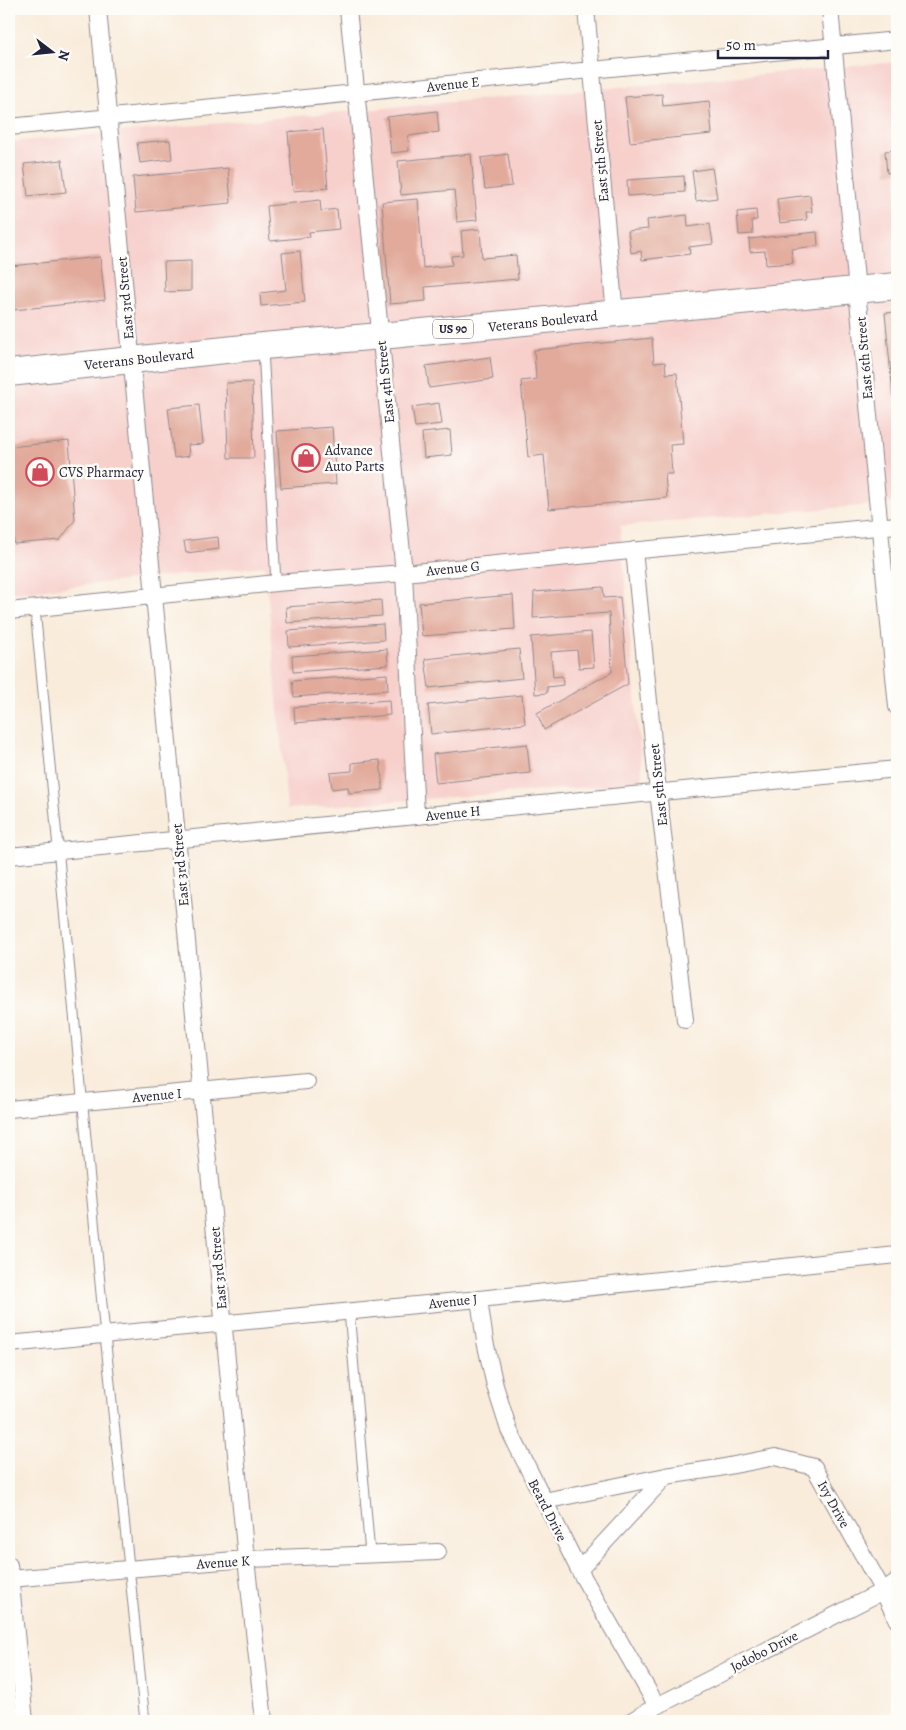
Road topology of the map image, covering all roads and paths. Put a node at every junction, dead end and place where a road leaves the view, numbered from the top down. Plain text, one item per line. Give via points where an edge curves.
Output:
1 (98, 9) edge
2 (348, 9) edge
3 (586, 9) edge
4 (830, 9) edge
5 (897, 40) edge
6 (834, 47) junction
7 (592, 70) junction
8 (356, 93) junction
9 (108, 117) junction
10 (9, 127) edge
11 (897, 286) edge
12 (857, 290) junction
13 (615, 314) junction
14 (381, 336) junction
15 (263, 346) junction
16 (131, 361) junction
17 (9, 372) edge
18 (897, 525) edge
19 (880, 527) junction
20 (634, 550) junction
21 (404, 573) junction
22 (276, 584) junction
23 (154, 597) junction
24 (35, 609) junction
25 (9, 611) edge
26 (897, 708) edge
27 (897, 769) edge
28 (658, 792) junction
29 (416, 816) junction
30 (177, 840) junction
31 (59, 851) junction
32 (9, 856) edge
33 (685, 1020) dead end
34 (306, 1082) dead end
35 (202, 1091) junction
36 (84, 1102) junction
37 (9, 1109) edge
38 (897, 1255) edge
39 (478, 1299) junction
40 (349, 1311) junction
41 (224, 1323) junction
42 (105, 1335) junction
43 (9, 1344) edge
44 (666, 1476) junction
45 (544, 1501) junction
46 (438, 1552) dead end
47 (370, 1554) junction
48 (246, 1560) junction
49 (128, 1569) junction
50 (579, 1570) junction
51 (9, 1574) edge
52 (897, 1581) edge
53 (883, 1590) junction
54 (897, 1620) edge
55 (657, 1706) junction
56 (25, 1721) edge
57 (145, 1721) edge
58 (264, 1721) edge
59 (631, 1721) edge

1 - 9 street, East 3rd Street
2 - 8 street, East 4th Street
3 - 7 street, East 5th Street
4 - 6 street, East 6th Street
5 - 6 street, Avenue E
6 - 7 street, Avenue E
6 - 12 street, East 6th Street
7 - 8 street, Avenue E
7 - 13 street, East 5th Street
8 - 9 street, Avenue E
8 - 14 street, East 4th Street
9 - 10 street, Avenue E
9 - 16 street, East 3rd Street
11 - 12 main road, Veterans Boulevard / US 90
12 - 13 main road, Veterans Boulevard / US 90
12 - 19 street, East 6th Street
13 - 14 main road, Veterans Boulevard / US 90
14 - 15 main road, Veterans Boulevard / US 90
14 - 21 street, East 4th Street
15 - 16 main road, Veterans Boulevard / US 90
15 - 22 lane
16 - 17 main road, Veterans Boulevard / US 90
16 - 23 street, East 3rd Street
18 - 19 street, Avenue G
19 - 20 street, Avenue G
19 - 26 street, East 6th Street
20 - 21 street, Avenue G
20 - 28 street, East 5th Street
21 - 22 street, Avenue G
21 - 29 street, East 4th Street
22 - 23 street, Avenue G
23 - 24 street, Avenue G
23 - 30 street, East 3rd Street
24 - 25 street, Avenue G
24 - 31 lane
27 - 28 street, Avenue H
28 - 29 street, Avenue H
28 - 33 street, East 5th Street
29 - 30 street, Avenue H
30 - 31 street, Avenue H
30 - 35 street, East 3rd Street
31 - 32 street, Avenue H
31 - 36 lane
34 - 35 street, Avenue I
35 - 36 street, Avenue I
35 - 41 street, East 3rd Street
36 - 37 street, Avenue I
36 - 42 lane
38 - 39 street, Avenue J
39 - 40 street, Avenue J
39 - 45 street, Beard Drive via 495,1386 509,1430
40 - 41 street, Avenue J
40 - 47 lane
41 - 42 street, Avenue J
41 - 48 street, East 3rd Street
42 - 43 street, Avenue J
42 - 49 lane
44 - 45 street, Ivy Drive
44 - 50 street
44 - 53 street, Ivy Drive via 775,1457 814,1467
45 - 50 street, Beard Drive
46 - 47 street, Avenue K
47 - 48 street, Avenue K
48 - 49 street, Avenue K
48 - 58 street, East 3rd Street
49 - 51 street, Avenue K
49 - 57 lane
50 - 55 street, Beard Drive
51 - 56 street
52 - 53 street, Jodobo Drive
53 - 54 street, Ivy Drive
53 - 55 street, Jodobo Drive
55 - 59 street, Jodobo Drive

